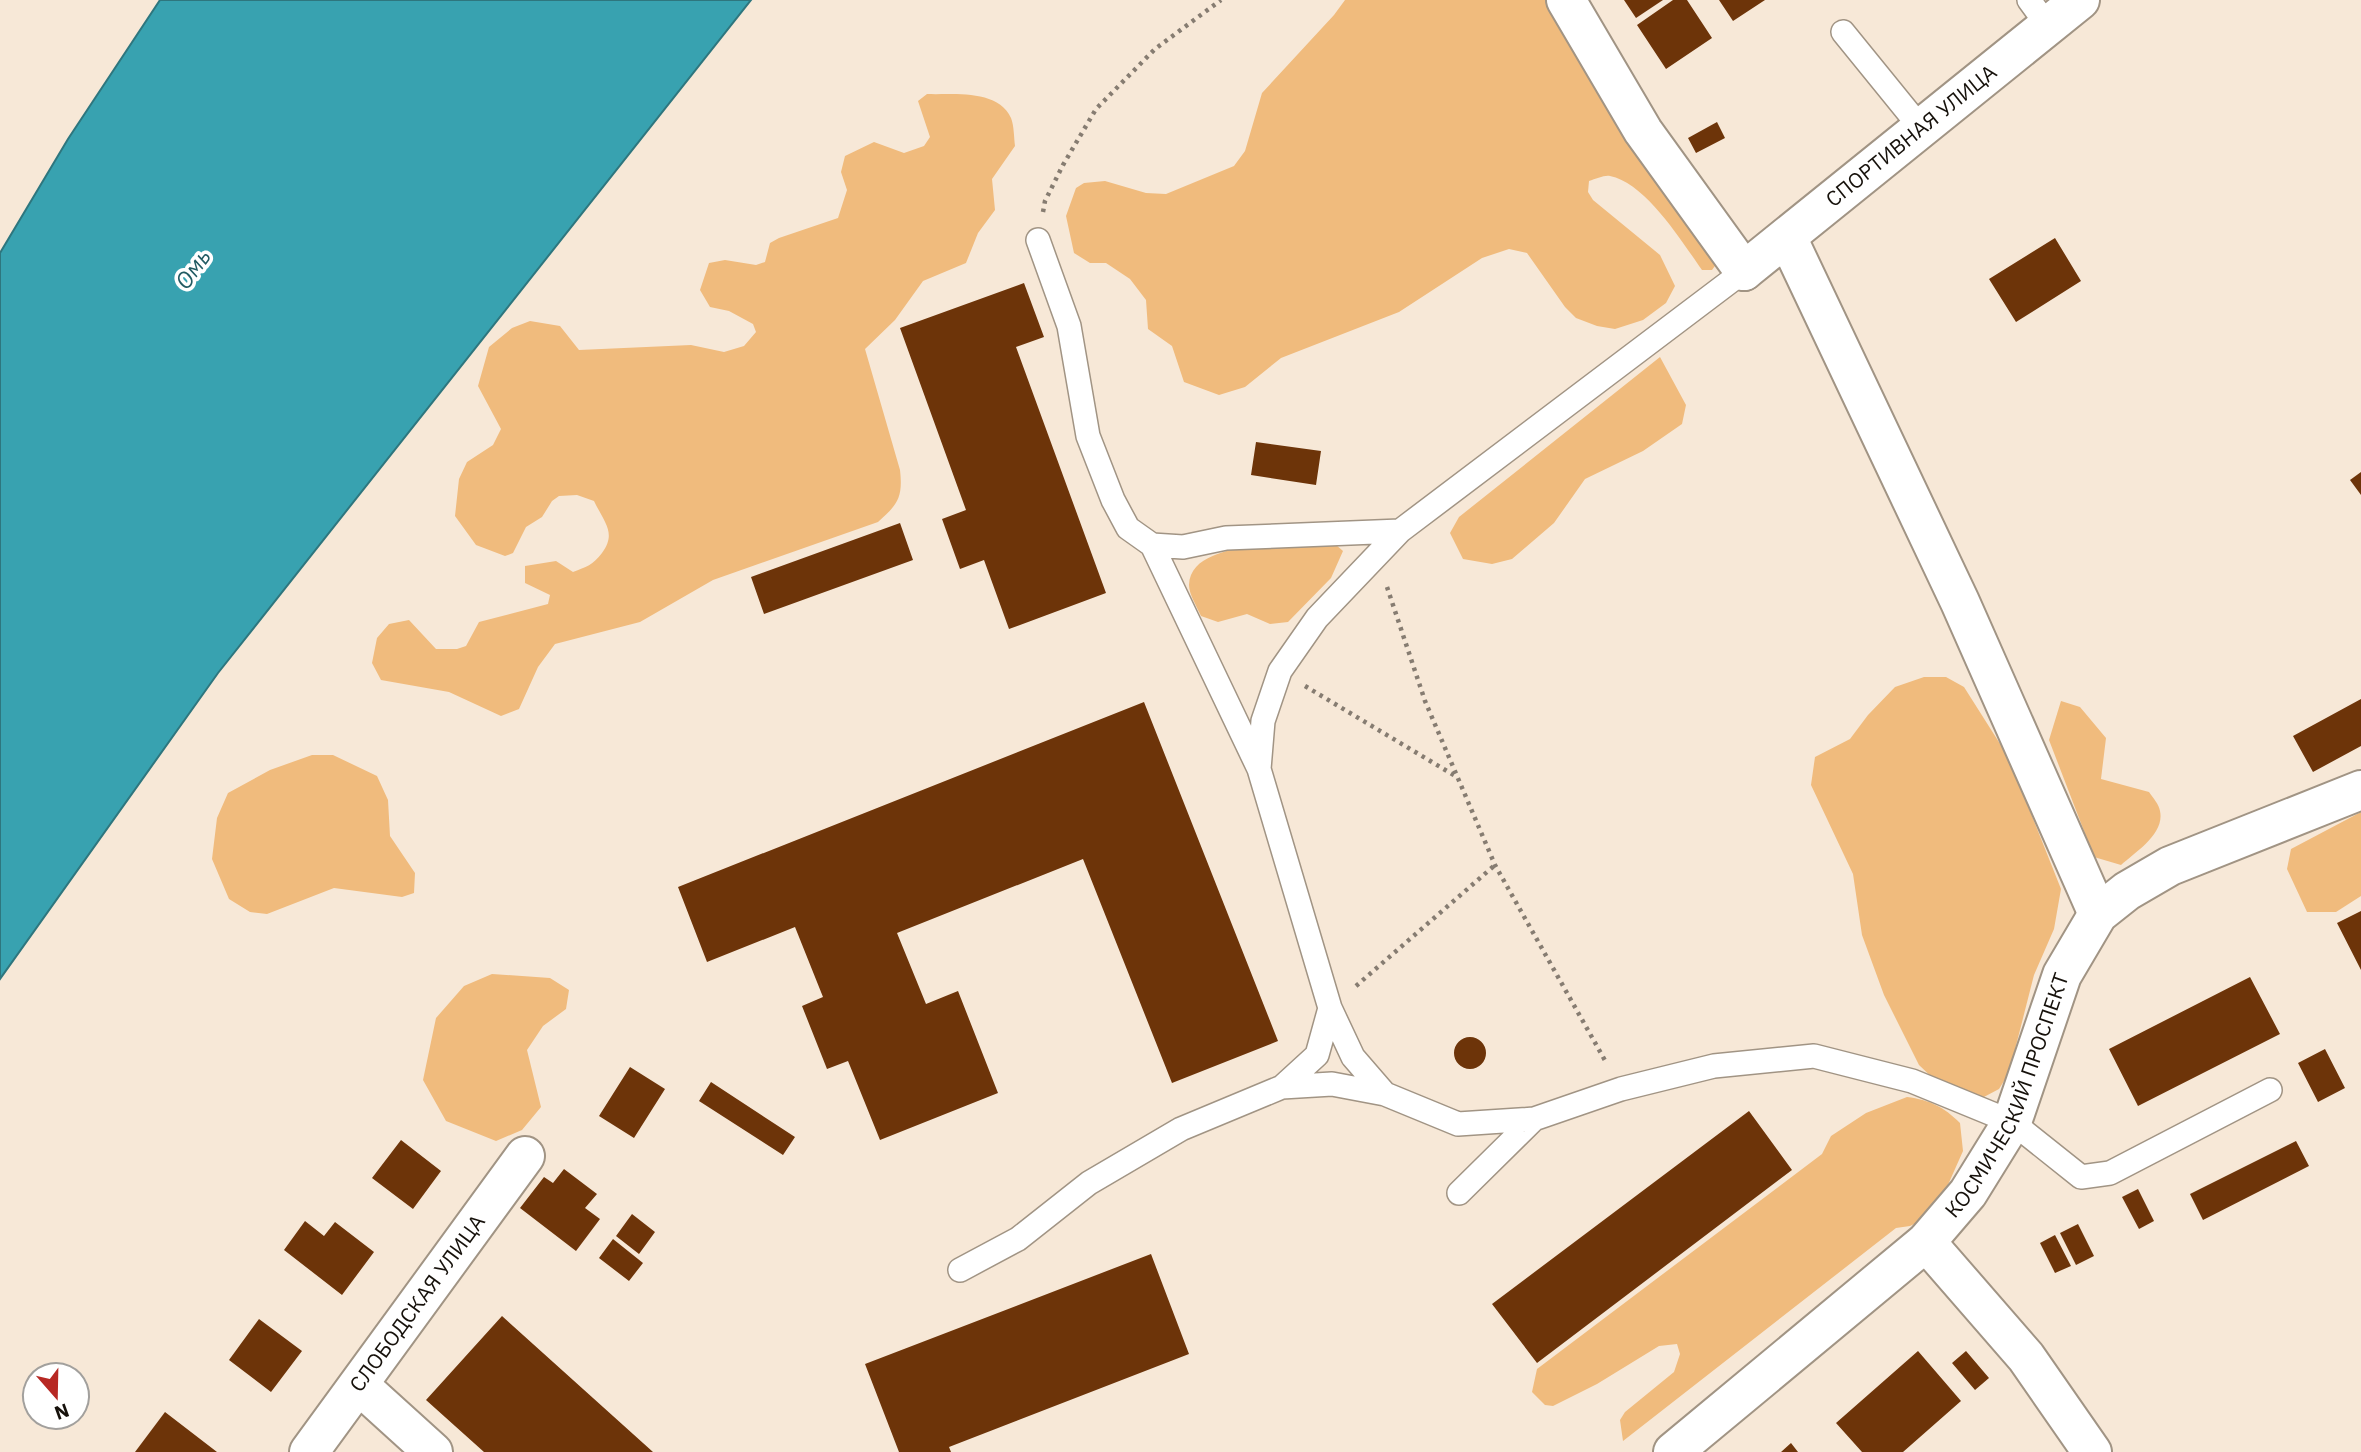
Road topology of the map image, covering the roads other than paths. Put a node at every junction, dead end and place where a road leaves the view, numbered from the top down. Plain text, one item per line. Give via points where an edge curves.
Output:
1 (1566, 0) edge
2 (2080, 0) edge
3 (2038, 13) edge
4 (1843, 32) dead end
5 (1921, 128) junction
6 (1787, 237) junction
7 (1038, 240) road end
8 (1744, 271) junction
9 (1399, 531) junction
10 (1152, 545) junction
11 (1259, 769) junction
12 (2361, 790) edge
13 (2098, 914) junction
14 (1330, 1008) junction
15 (1282, 1087) junction
16 (2270, 1090) dead end
17 (1385, 1094) junction
18 (1534, 1119) junction
19 (2012, 1122) junction
20 (525, 1156) dead end
21 (1459, 1193) dead end
22 (1926, 1242) junction
23 (960, 1270) dead end
24 (359, 1385) junction
25 (309, 1452) edge
26 (433, 1452) edge
27 (1673, 1452) edge
28 (2092, 1452) edge

1 - 8 street via 1643,131
2 - 3 street, СПОРТИВНАЯ УЛИЦА
3 - 5 street, СПОРТИВНАЯ УЛИЦА
4 - 5 lane
5 - 6 street, СПОРТИВНАЯ УЛИЦА
6 - 8 street, СПОРТИВНАЯ УЛИЦА
6 - 13 street via 1960,602
7 - 10 lane via 1069,326 1088,436 1128,528
8 - 9 lane
9 - 10 lane via 1226,538 1183,547
9 - 11 lane via 1317,618 1280,671 1263,720
10 - 11 lane
11 - 14 lane
12 - 13 street, КОСМИЧЕСКИЙ ПРОСПЕКТ via 2170,866
13 - 19 street, КОСМИЧЕСКИЙ ПРОСПЕКТ via 2062,975
14 - 15 lane via 1317,1055
14 - 17 lane via 1353,1057
15 - 17 lane via 1332,1084
15 - 23 lane via 1181,1129 1089,1184 1018,1239
16 - 19 lane via 2110,1173 2081,1177
17 - 18 lane via 1458,1124
18 - 19 lane via 1621,1089 1714,1066 1814,1056 1912,1081
18 - 21 lane
19 - 22 street, КОСМИЧЕСКИЙ ПРОСПЕКТ via 1968,1193
20 - 24 street, СЛОБОДСКАЯ УЛИЦА
22 - 27 street, КОСМИЧЕСКИЙ ПРОСПЕКТ
22 - 28 street via 2026,1357
24 - 25 street, СЛОБОДСКАЯ УЛИЦА
24 - 26 street

